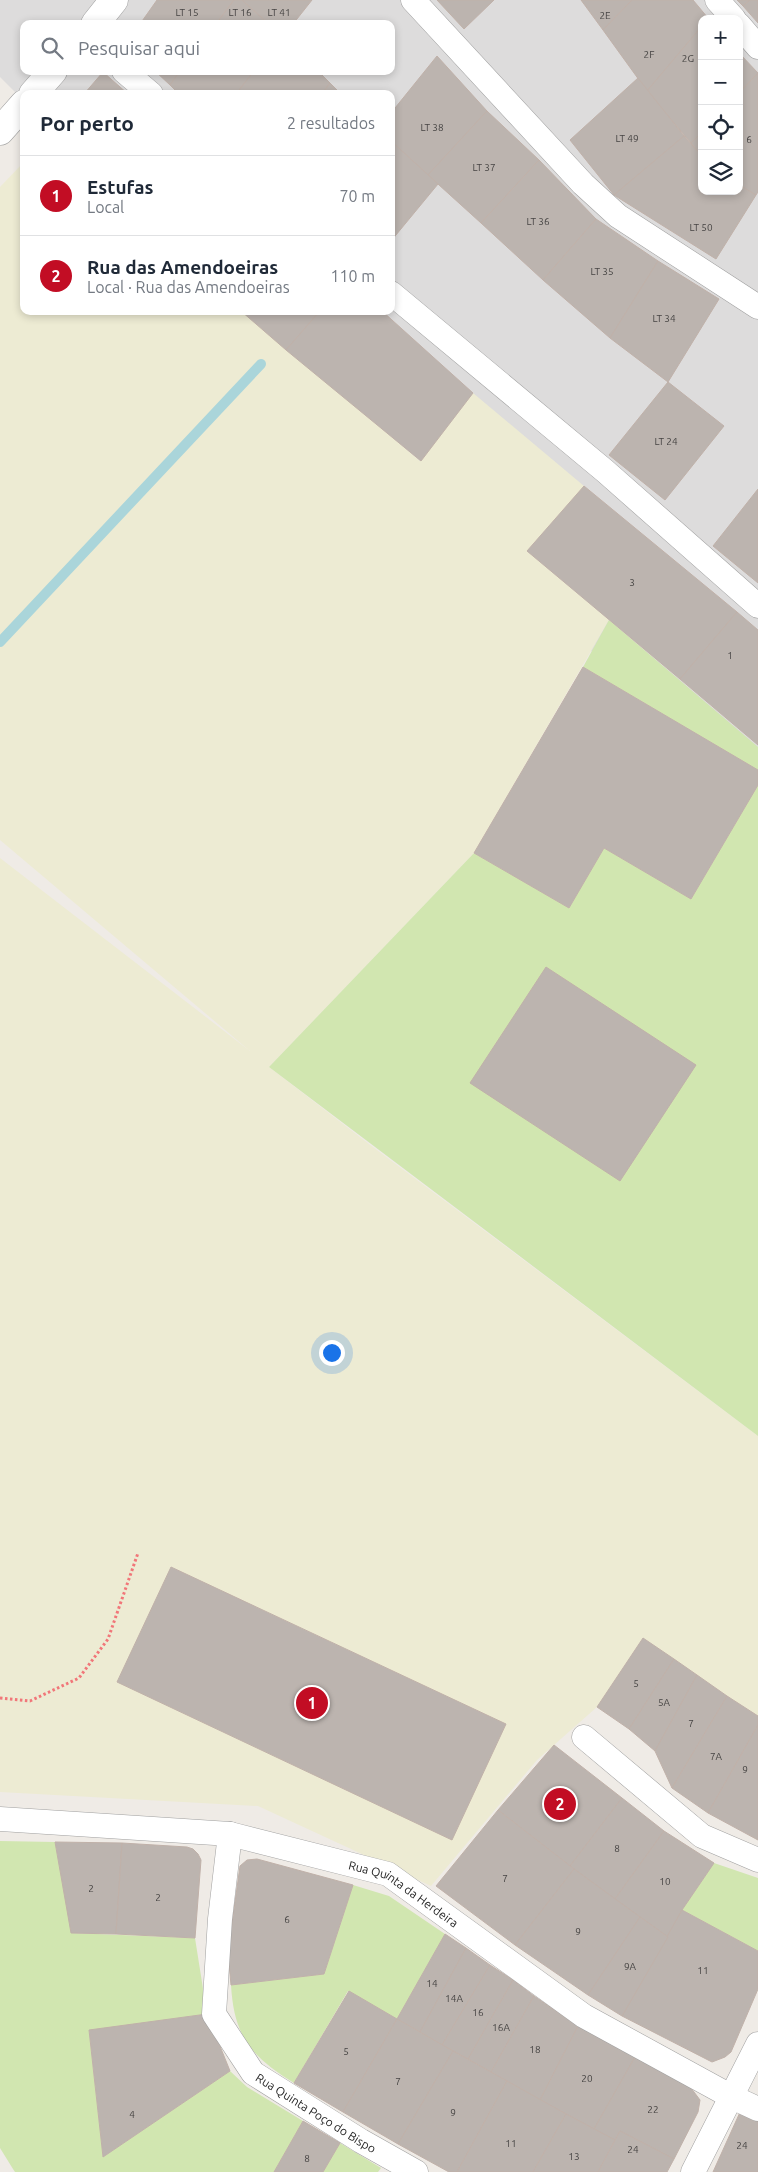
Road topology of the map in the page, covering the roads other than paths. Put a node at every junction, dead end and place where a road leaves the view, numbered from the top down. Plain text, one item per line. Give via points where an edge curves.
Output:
1 (114, 0) edge
2 (413, 0) edge
3 (717, 0) edge
4 (730, 15) edge
5 (97, 20) edge
6 (743, 30) edge
7 (758, 47) edge
8 (50, 75) edge
9 (129, 75) edge
10 (36, 90) edge
11 (146, 90) edge
12 (20, 108) edge
13 (0, 131) edge
14 (395, 297) edge
15 (758, 307) edge
16 (758, 606) edge
17 (584, 1737) dead end
18 (0, 1819) edge
19 (230, 1834) junction
20 (758, 1860) edge
21 (758, 2044) edge
22 (732, 2097) junction
23 (758, 2109) edge
24 (416, 2172) edge
25 (693, 2172) edge

1 - 5 street
2 - 15 street via 582,184 611,210
3 - 4 street
6 - 7 street
8 - 10 street
9 - 11 street
12 - 13 street
14 - 16 street via 605,471
17 - 20 street via 702,1836
18 - 19 street, Rua Quinta da Herdeira
19 - 22 street, Rua Quinta da Herdeira via 388,1874 584,2016
19 - 24 street, Rua Quinta Poço do Bispo via 214,2014 253,2073
21 - 22 street
22 - 23 street, Rua Quinta da Herdeira
22 - 25 street

